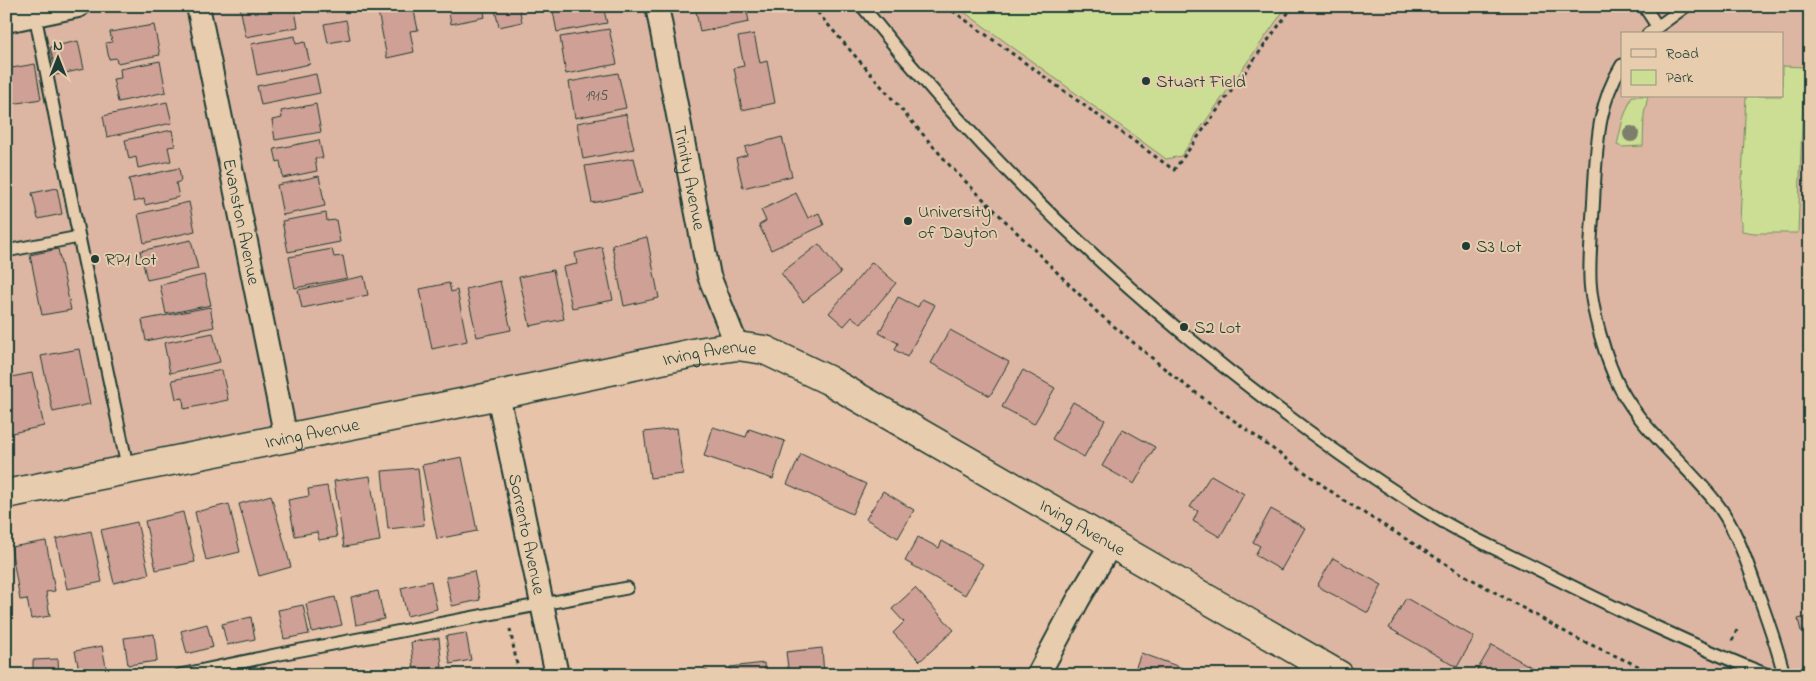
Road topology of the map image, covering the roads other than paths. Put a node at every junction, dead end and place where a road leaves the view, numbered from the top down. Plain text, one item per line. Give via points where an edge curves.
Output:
1 (78, 6) edge
2 (198, 6) edge
3 (657, 6) edge
4 (862, 6) edge
5 (1644, 6) edge
6 (1686, 6) edge
7 (36, 15) junction
8 (6, 21) edge
9 (1653, 30) edge
10 (1621, 67) edge
11 (79, 237) junction
12 (6, 251) edge
13 (737, 346) junction
14 (498, 395) junction
15 (286, 438) junction
16 (128, 470) junction
17 (6, 494) edge
18 (1111, 544) junction
19 (626, 588) dead end
20 (542, 604) junction
21 (180, 675) edge
22 (557, 675) edge
23 (1038, 675) edge
24 (1339, 675) edge
25 (1768, 675) edge
26 (1784, 675) edge

1 - 7 street
2 - 15 street, Evanston Avenue
3 - 13 street, Trinity Avenue via 709,276
4 - 25 lane via 942,102 1024,189 1096,258 1229,372 1316,437 1444,522 1628,615 1724,659
5 - 9 lane
6 - 9 lane
7 - 8 street
7 - 11 lane
10 - 26 lane via 1608,93 1599,125 1590,273 1594,311 1614,376 1629,403 1714,500 1729,524 1748,564
11 - 12 lane
11 - 16 lane
13 - 14 street, Irving Avenue
13 - 18 street, Irving Avenue via 765,350 828,380
14 - 15 street, Irving Avenue
14 - 20 street, Sorrento Avenue
15 - 16 street, Irving Avenue
16 - 17 street, Irving Avenue
18 - 23 street
18 - 24 street, Irving Avenue
19 - 20 lane
20 - 21 lane
20 - 22 street, Sorrento Avenue

